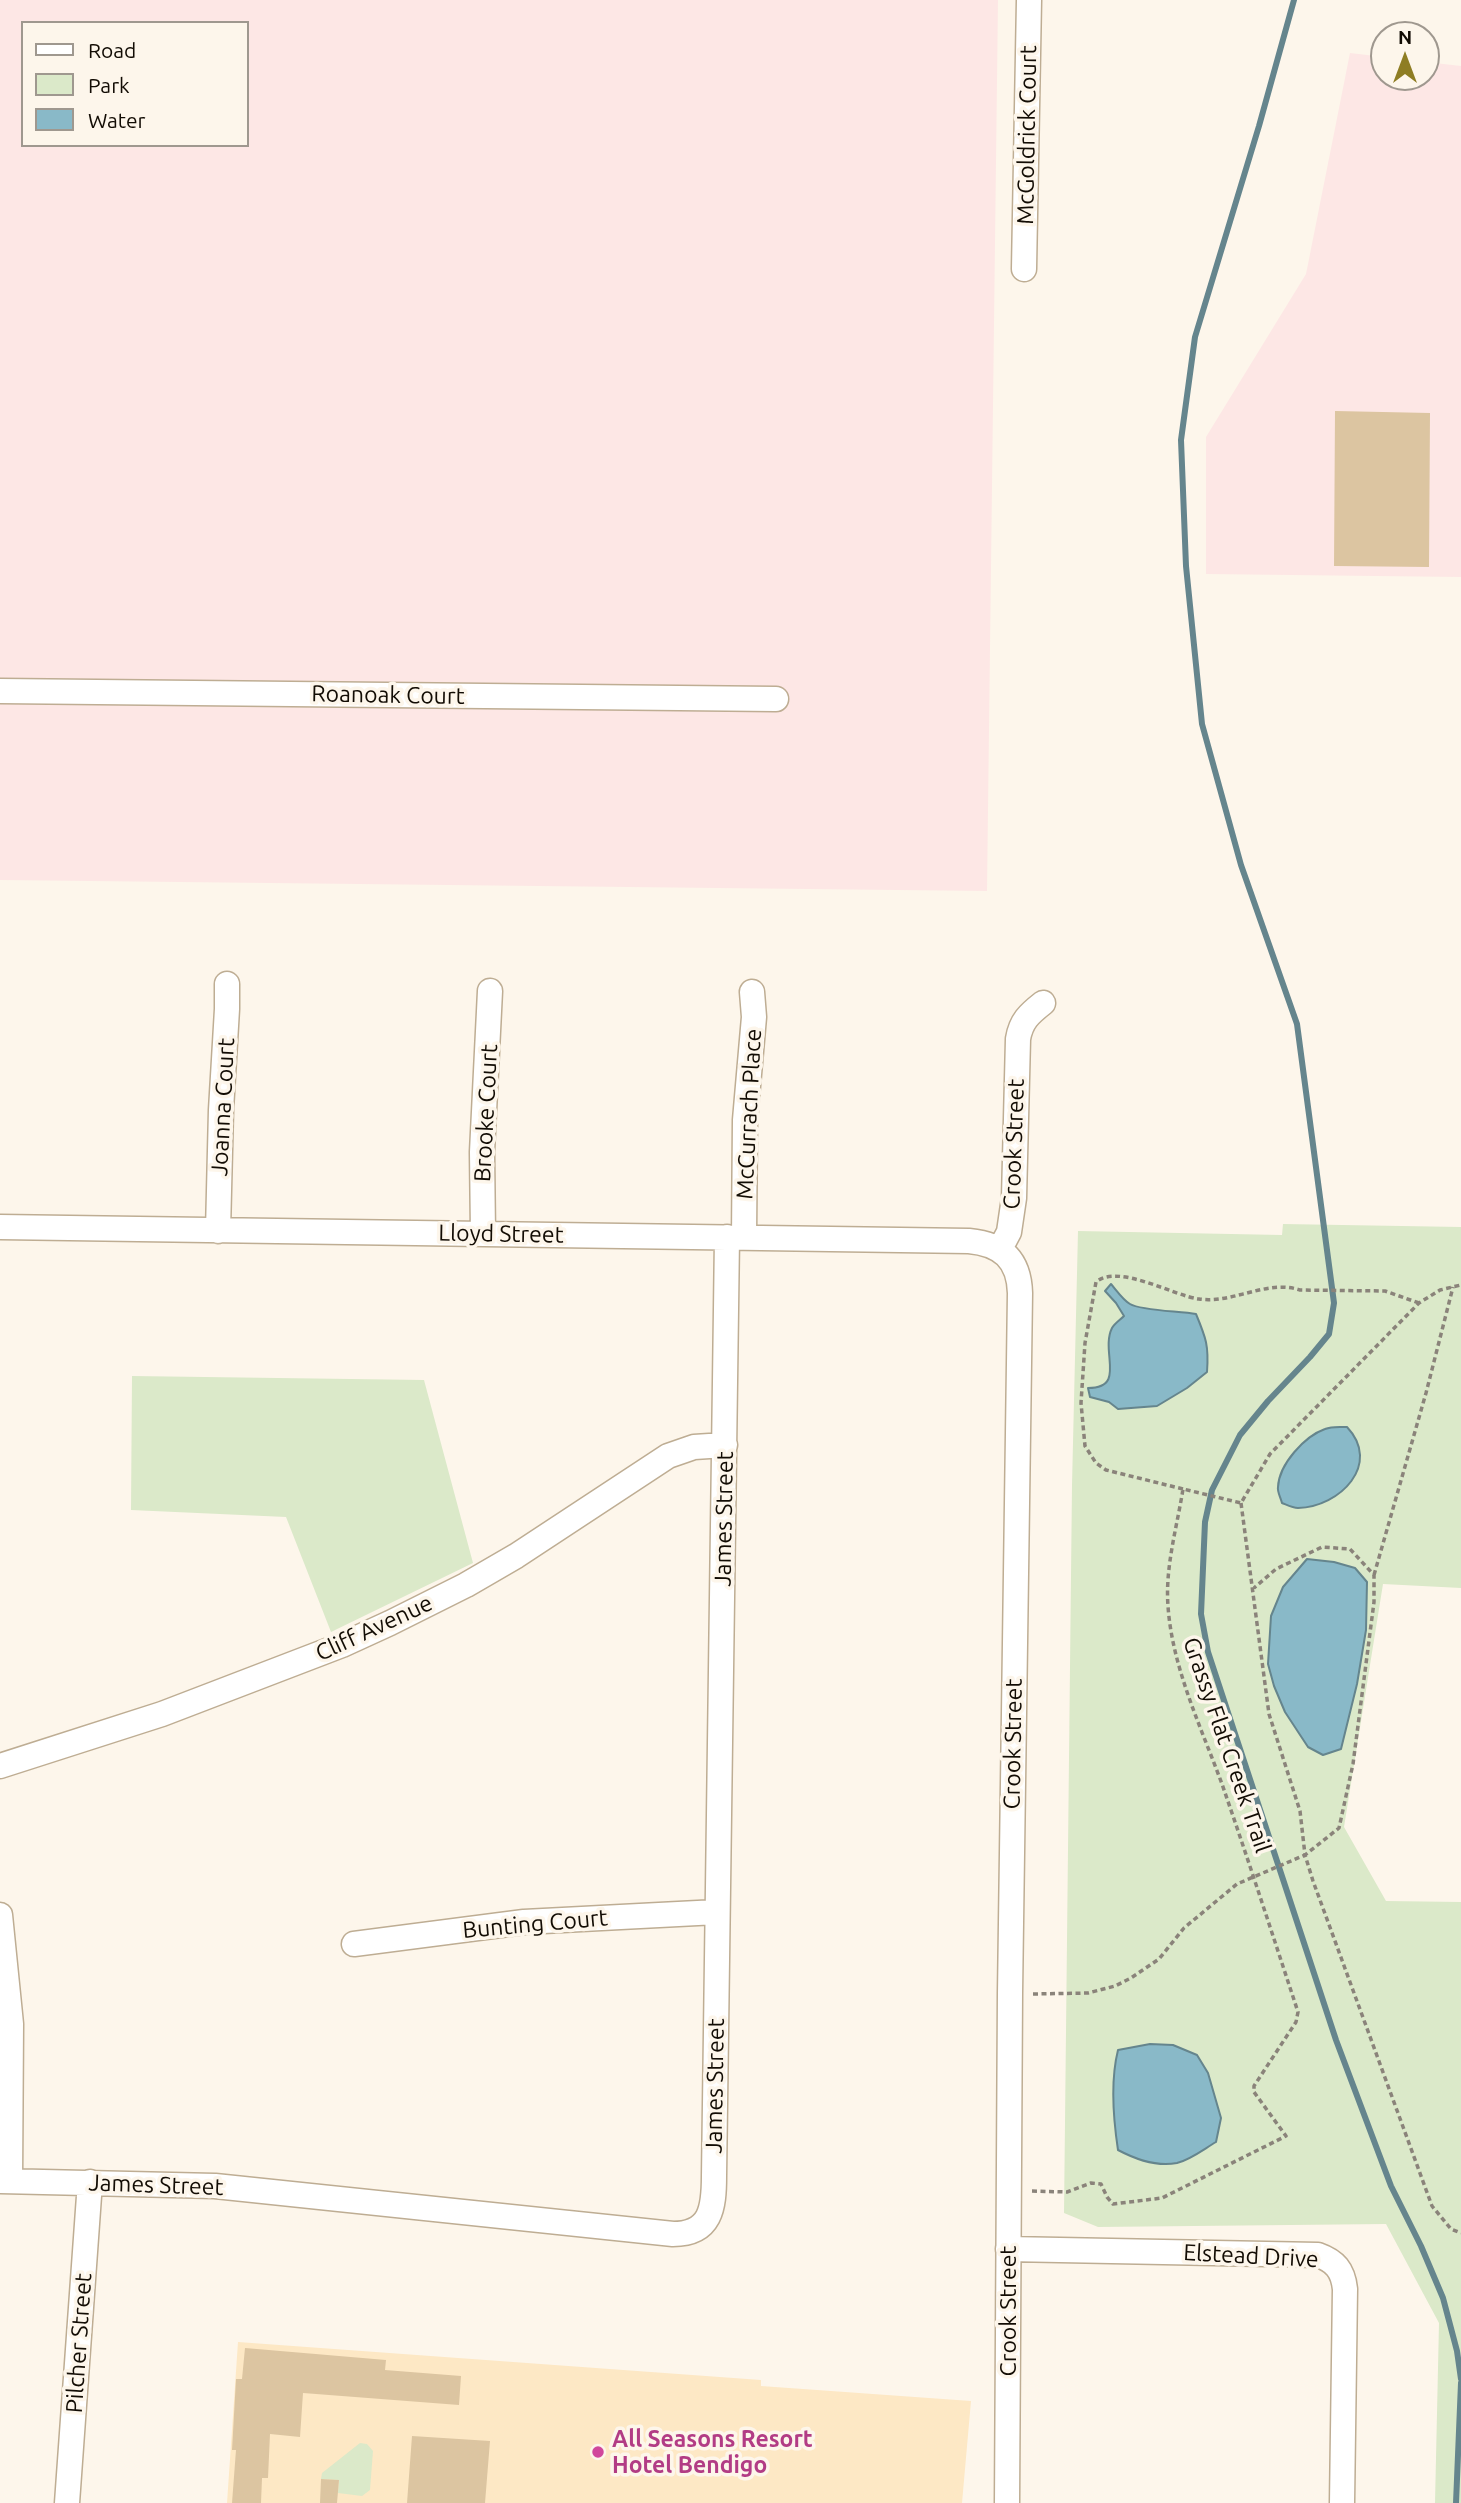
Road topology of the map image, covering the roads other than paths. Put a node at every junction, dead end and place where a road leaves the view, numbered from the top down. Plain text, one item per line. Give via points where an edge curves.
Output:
1 (1029, 0) edge
2 (1024, 269) dead end
3 (0, 691) edge
4 (776, 699) dead end
5 (227, 984) dead end
6 (491, 991) dead end
7 (752, 992) dead end
8 (1043, 1003) dead end
9 (0, 1227) edge
10 (218, 1231) junction
11 (483, 1234) junction
12 (735, 1237) junction
13 (1000, 1249) junction
14 (725, 1445) junction
15 (0, 1766) edge
16 (718, 1913) junction
17 (0, 1915) edge
18 (354, 1944) dead end
19 (5, 2181) edge
20 (90, 2182) junction
21 (1008, 2249) junction
22 (67, 2503) edge
23 (1007, 2503) edge
24 (1342, 2503) edge

1 - 2 street, McGoldrick Court
3 - 4 street, Roanoak Court
5 - 10 street, Joanna Court
6 - 11 street, Brooke Court
7 - 12 street, McCurrach Place via 754,1017
8 - 13 street, Crook Street via 1020,1026 1013,1211
9 - 10 street, Lloyd Street
10 - 11 street, Lloyd Street
11 - 12 street, Lloyd Street
12 - 13 street, Lloyd Street via 970,1241
12 - 14 street, James Street
13 - 21 street, Crook Street via 1016,1268 1020,1293
14 - 15 street, Cliff Avenue via 694,1447 668,1456 492,1570 342,1645 162,1714
14 - 16 street, James Street
16 - 18 street, Bunting Court via 524,1922
16 - 20 street, James Street via 714,2197 707,2220 696,2230 673,2234 215,2186
17 - 19 street via 11,2024
19 - 20 street, James Street
20 - 22 street, Pilcher Street
21 - 23 street, Crook Street
21 - 24 street, Elstead Drive via 1318,2255 1335,2264 1345,2289

